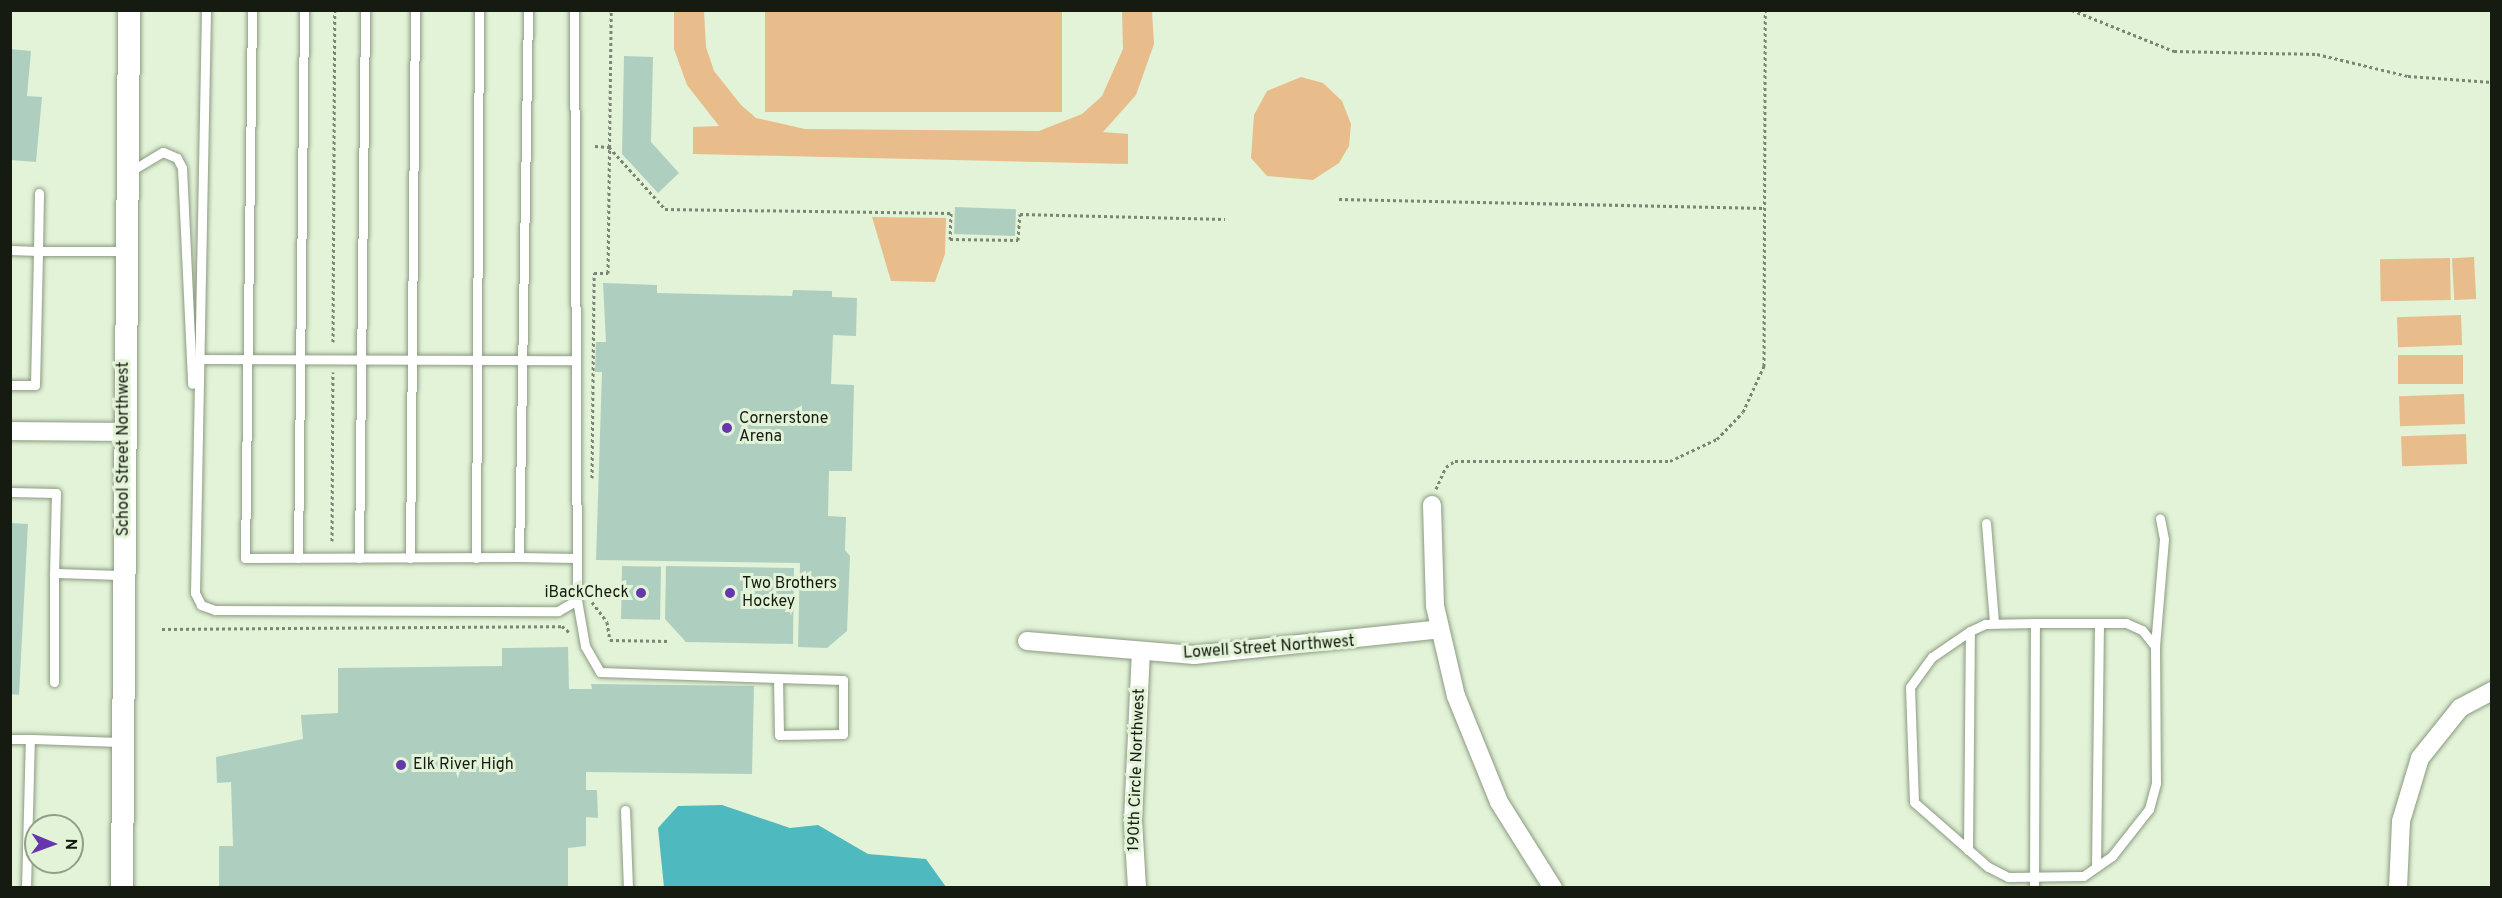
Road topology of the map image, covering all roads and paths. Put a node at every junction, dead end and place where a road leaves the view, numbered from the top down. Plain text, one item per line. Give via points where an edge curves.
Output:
1 (129, 10) edge
2 (206, 10) edge
3 (252, 10) edge
4 (304, 10) edge
5 (335, 10) edge
6 (365, 10) edge
7 (415, 10) edge
8 (479, 10) edge
9 (528, 10) edge
10 (574, 10) edge
11 (611, 10) edge
12 (1765, 10) edge
13 (2072, 10) edge
14 (2492, 82) edge
15 (595, 146) dead end
16 (609, 147) junction
17 (127, 174) junction
18 (39, 193) dead end
19 (1338, 200) dead end
20 (1765, 208) junction
21 (1225, 219) dead end
22 (10, 250) edge
23 (38, 250) junction
24 (126, 251) junction
25 (333, 342) dead end
26 (198, 359) junction
27 (247, 359) junction
28 (301, 359) junction
29 (361, 360) junction
30 (412, 360) junction
31 (477, 360) junction
32 (522, 360) junction
33 (575, 360) junction
34 (333, 367) dead end
35 (10, 385) edge
36 (197, 424) junction
37 (10, 431) edge
38 (124, 432) junction
39 (592, 484) dead end
40 (10, 492) edge
41 (1432, 505) joint
42 (2160, 518) dead end
43 (1986, 523) dead end
44 (332, 541) dead end
45 (519, 557) junction
46 (298, 558) junction
47 (359, 558) junction
48 (410, 558) junction
49 (476, 558) junction
50 (576, 558) junction
51 (54, 573) junction
52 (123, 575) junction
53 (590, 589) dead end
54 (577, 600) junction
55 (1994, 623) junction
56 (2035, 623) junction
57 (2099, 623) junction
58 (162, 629) dead end
59 (1440, 629) junction
60 (1970, 631) junction
61 (571, 634) dead end
62 (670, 641) dead end
63 (1027, 641) dead end
64 (2155, 646) junction
65 (1141, 653) junction
66 (778, 678) junction
67 (54, 682) dead end
68 (2492, 691) edge
69 (10, 739) edge
70 (30, 740) junction
71 (122, 742) junction
72 (625, 810) dead end
73 (1968, 850) junction
74 (2096, 867) junction
75 (2034, 883) edge
76 (26, 888) edge
77 (122, 888) edge
78 (628, 888) edge
79 (1137, 888) edge
80 (1553, 888) edge
81 (2398, 888) edge

1 - 17 street, School Street Northwest
2 - 26 lane
3 - 27 lane
4 - 28 lane
5 - 25 path
6 - 29 lane
7 - 30 lane
8 - 31 lane
9 - 32 lane
10 - 33 lane
11 - 16 path
12 - 20 path
13 - 14 path via 2174,51 2317,54 2408,76
15 - 16 path
16 - 21 path via 665,209 951,213 950,239 1018,240 1020,214
16 - 39 path via 608,273 594,273
17 - 24 street, School Street Northwest
17 - 36 lane via 163,152 177,158 182,168
18 - 23 lane
19 - 20 path
20 - 41 path via 1764,366 1743,412 1717,439 1670,461 1455,461 1437,482
22 - 23 lane
23 - 24 lane
23 - 35 lane via 35,385
24 - 38 street, School Street Northwest
26 - 27 lane
26 - 36 lane
27 - 28 lane
27 - 46 lane via 245,558
28 - 29 lane
28 - 46 lane
29 - 30 lane
29 - 47 lane
30 - 31 lane
30 - 48 lane
31 - 32 lane
31 - 49 lane
32 - 33 lane
32 - 45 lane
33 - 50 lane
34 - 44 path
36 - 54 lane via 195,593 201,605 215,610 558,611
37 - 38 street
38 - 52 street, School Street Northwest
40 - 51 lane via 56,493
41 - 59 street
42 - 64 lane via 2164,539
43 - 55 lane
45 - 49 lane
45 - 50 lane
46 - 47 lane
47 - 48 lane
48 - 49 lane
50 - 54 lane
51 - 52 lane
51 - 67 lane
52 - 71 street, School Street Northwest
53 - 62 path via 610,640
54 - 66 lane via 585,646 600,672
55 - 56 lane
55 - 60 lane
56 - 57 lane
56 - 75 lane
57 - 64 lane via 2126,623 2142,630
57 - 74 lane
58 - 61 path via 562,626
59 - 65 street, Lowell Street Northwest via 1263,652
59 - 80 street via 1456,696 1482,767
60 - 73 lane
60 - 73 lane via 1932,657 1910,687 1914,802
63 - 65 street, Lowell Street Northwest
64 - 74 lane via 2156,783 2132,837
65 - 79 street, 190th Circle Northwest via 1133,820
66 - 66 lane via 843,680 843,734 779,735
68 - 81 street via 2460,708 2428,743 2405,798
69 - 70 lane
70 - 71 lane
70 - 76 lane
71 - 77 street, School Street Northwest
72 - 78 lane
73 - 75 lane via 2008,877
74 - 75 lane via 2084,876

